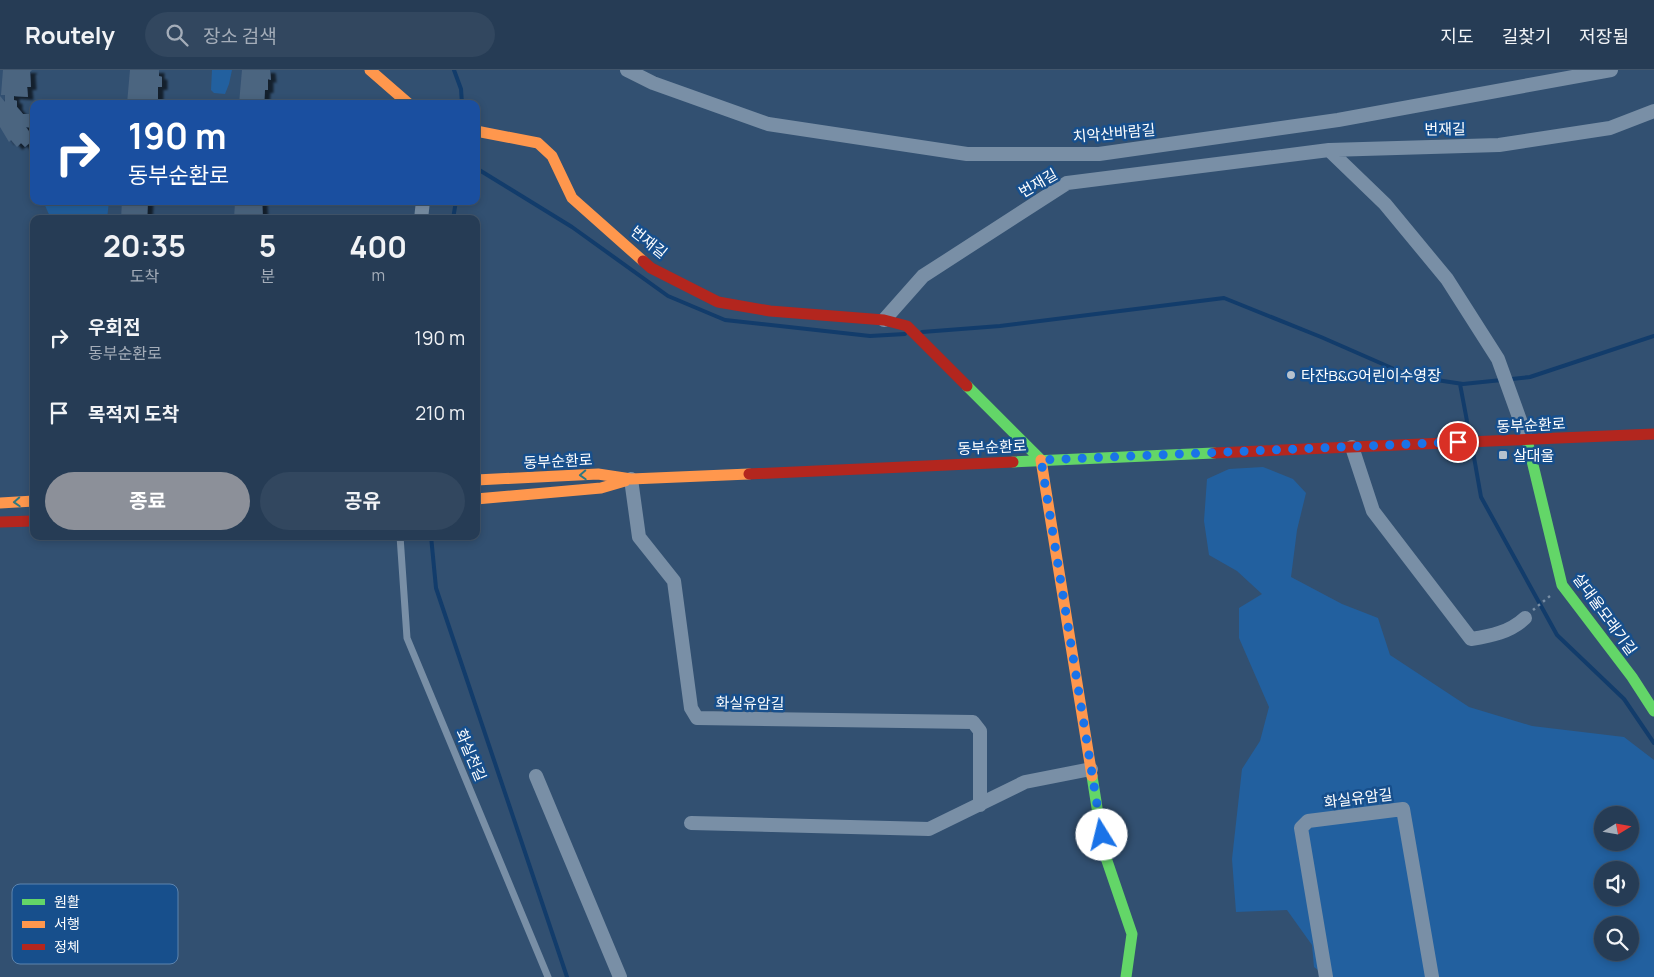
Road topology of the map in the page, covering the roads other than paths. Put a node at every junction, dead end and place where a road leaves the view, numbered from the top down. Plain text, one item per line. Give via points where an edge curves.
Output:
1 (370, 70) edge
2 (626, 70) edge
3 (1611, 70) edge
4 (404, 100) edge
5 (1654, 110) edge
6 (480, 132) edge
7 (1329, 150) junction
8 (884, 320) junction
9 (1654, 434) edge
10 (1526, 437) junction
11 (1352, 447) junction
12 (1041, 460) junction
13 (631, 479) junction
14 (481, 480) edge
15 (480, 499) edge
16 (30, 501) edge
17 (0, 503) edge
18 (30, 521) edge
19 (0, 522) edge
20 (400, 540) edge
21 (1525, 618) road end
22 (1654, 711) edge
23 (1091, 769) junction
24 (536, 776) dead end
25 (980, 805) junction
26 (691, 823) dead end
27 (548, 977) edge
28 (620, 977) edge
29 (1126, 977) edge
30 (1326, 977) edge
31 (1432, 977) edge

1 - 4 street
2 - 3 street, 치악산바람길 via 653,83 768,124 967,154 1099,154 1338,120
5 - 7 street, 번재길 via 1610,128 1499,145
6 - 8 street, 번재길 via 538,143 552,156 572,198 652,268 718,302 770,311
7 - 8 street, 번재길 via 1067,183 923,276
7 - 10 street via 1385,204 1447,279 1498,359
8 - 12 street via 906,326
9 - 10 street, 동부순환로
10 - 11 street, 동부순환로 via 1491,442
10 - 22 street, 살대울모래기길 via 1562,584
11 - 12 street, 동부순환로
11 - 21 street via 1373,511 1471,638 1491,636 1516,626
12 - 13 street, 동부순환로
12 - 23 street
13 -> 14 street, 동부순환로 via 598,474
13 - 15 street, 동부순환로 via 601,488
13 - 25 street, 화실유암길 via 639,537 674,581 691,708 698,718 973,722 980,731
16 -> 17 street
18 - 19 street
20 - 27 lane, 화실천길 via 407,638
23 - 25 street via 1026,782
23 - 29 street via 1104,852 1132,934
24 - 28 street
25 - 26 street via 929,829
30 - 31 street, 화실유암길 via 1301,828 1308,821 1403,809

